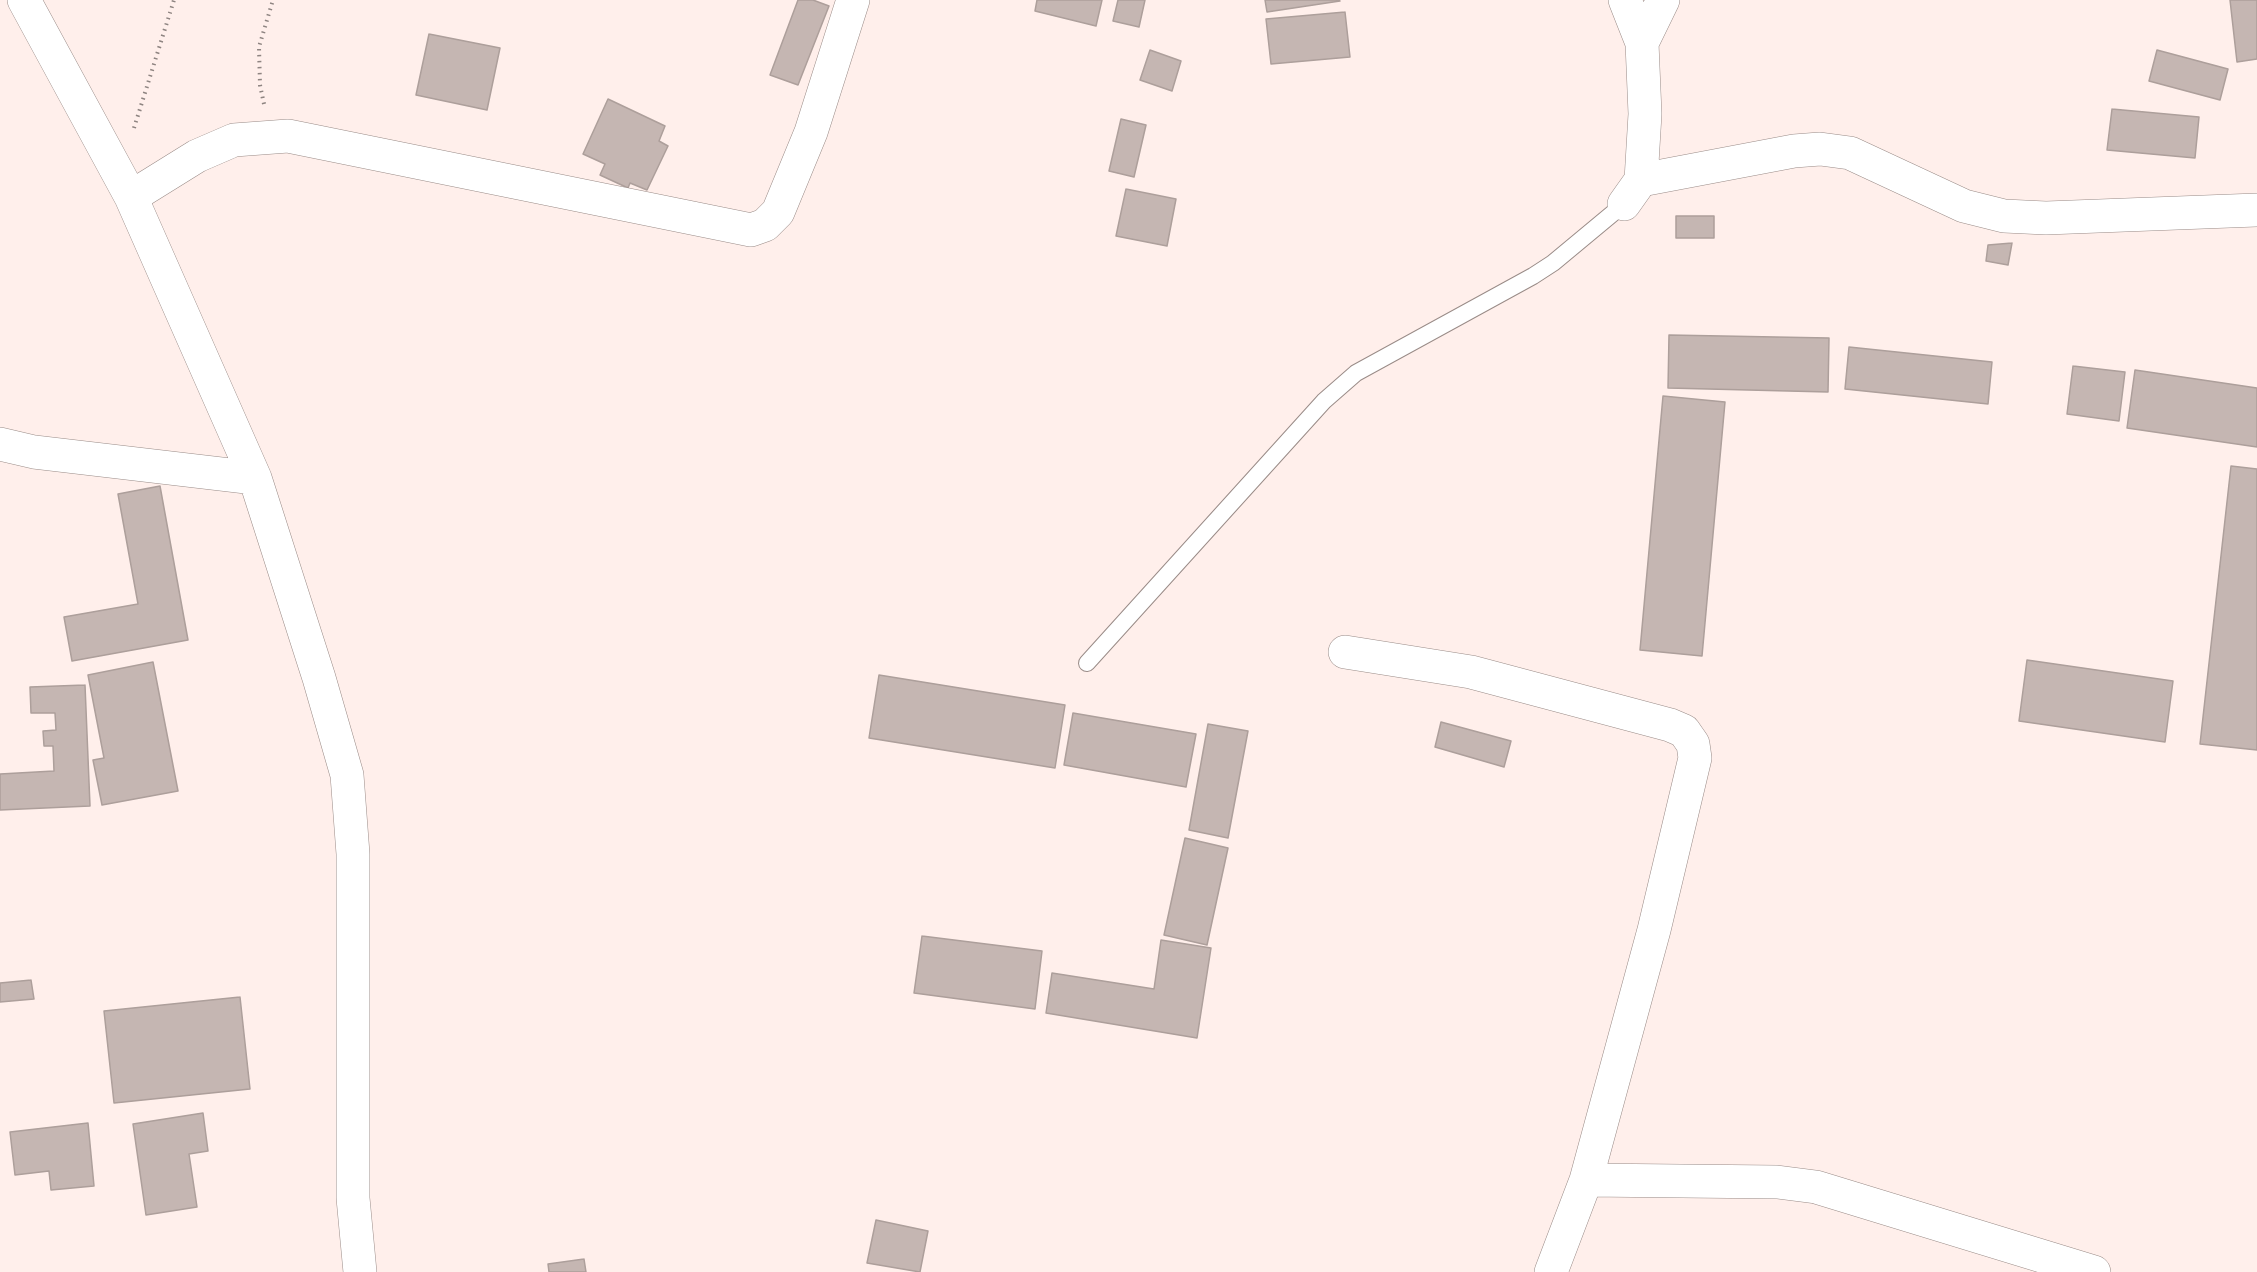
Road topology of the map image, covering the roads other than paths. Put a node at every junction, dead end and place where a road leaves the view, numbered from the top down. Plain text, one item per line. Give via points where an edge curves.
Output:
1 (24, 0) edge
2 (853, 0) edge
3 (1625, 0) edge
4 (1663, 0) edge
5 (1642, 44) junction
6 (124, 185) junction
7 (1632, 192) junction
8 (2257, 210) edge
9 (0, 444) edge
10 (255, 478) junction
11 (1345, 652) dead end
12 (1087, 663) dead end
13 (1586, 1180) junction
14 (360, 1272) edge
15 (1551, 1272) edge
16 (2094, 1272) edge

1 - 6 street
2 - 6 street via 811,132 778,213 765,225 751,230 288,136 234,140
3 - 5 street
4 - 5 street
5 - 7 street via 1645,114
6 - 10 street
7 - 8 street via 1794,151 1820,149 1850,153 1964,206 2004,216
7 - 12 lane via 1553,263 1356,374 1324,401
9 - 10 street via 34,452
10 - 14 street via 347,775 354,854 353,1198
11 - 13 street via 1471,672 1670,725 1684,731 1693,744 1695,758 1654,930
13 - 15 street
13 - 16 street via 1777,1182 1816,1187

